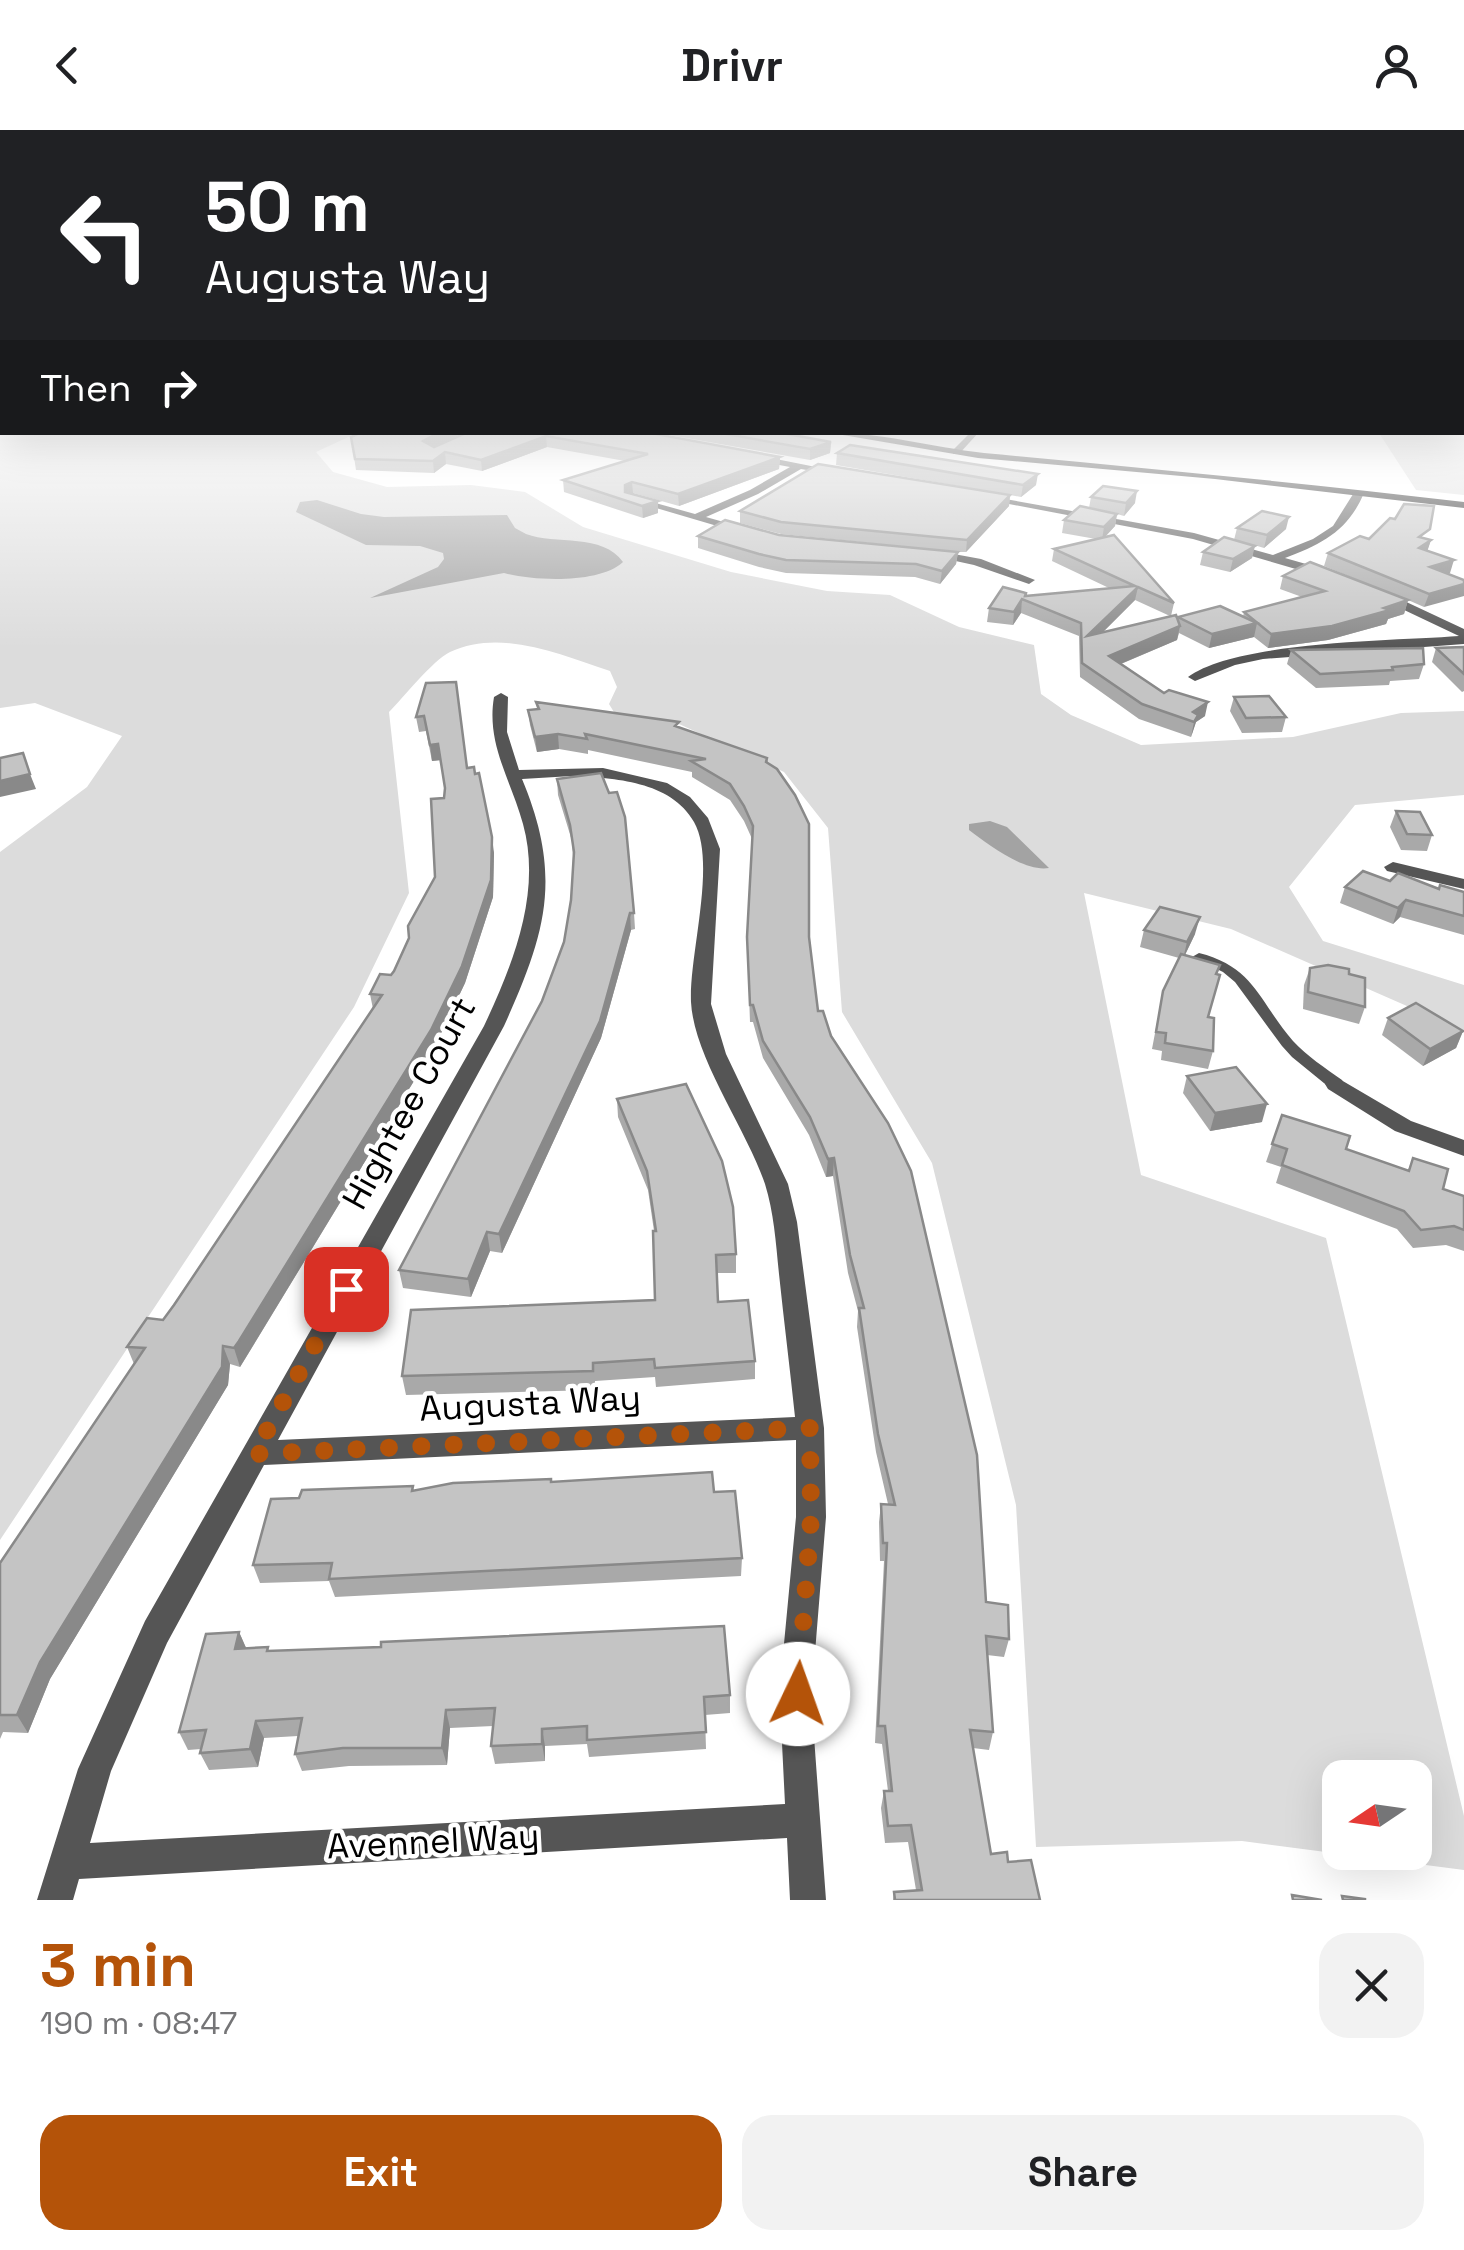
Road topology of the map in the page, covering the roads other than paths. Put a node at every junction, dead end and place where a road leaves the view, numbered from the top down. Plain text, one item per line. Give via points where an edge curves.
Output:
1 (769, 484) edge
2 (1267, 484) edge
3 (1360, 493) junction
4 (969, 495) edge
5 (632, 500) edge
6 (1464, 505) edge
7 (696, 517) junction
8 (762, 536) edge
9 (920, 552) edge
10 (1278, 557) junction
11 (1338, 578) edge
12 (1029, 580) dead end
13 (1372, 590) edge
14 (1464, 637) edge
15 (1195, 677) dead end
16 (501, 697) dead end
17 (516, 775) junction
18 (1393, 867) dead end
19 (1464, 884) edge
20 (1199, 956) edge
21 (1336, 1084) joint
22 (1464, 1148) edge
23 (810, 1428) junction
24 (254, 1454) junction
25 (801, 1820) junction
26 (66, 1862) junction
27 (55, 1900) edge
28 (808, 1900) edge

1 - 7 street
2 - 3 street
3 - 6 street
3 - 10 street via 1334,533
4 - 10 street
5 - 7 street
7 - 8 street
9 - 12 street
10 - 11 street
13 - 14 street
14 - 15 street via 1263,655
16 - 17 street, Hightee Court via 496,732
17 - 23 street via 572,770 635,779 692,807 709,832 701,1004 716,1054 776,1184
17 - 24 street, Hightee Court via 535,838 537,875 528,944 515,982
18 - 19 street
20 - 21 lane via 1230,968 1289,1045
21 - 22 street via 1402,1126
23 - 24 street, Augusta Way
23 - 25 street via 811,1518 798,1665
24 - 26 street, Hightee Court via 120,1708
25 - 26 street, Avennel Way
25 - 28 street
26 - 27 street, Hightee Court

